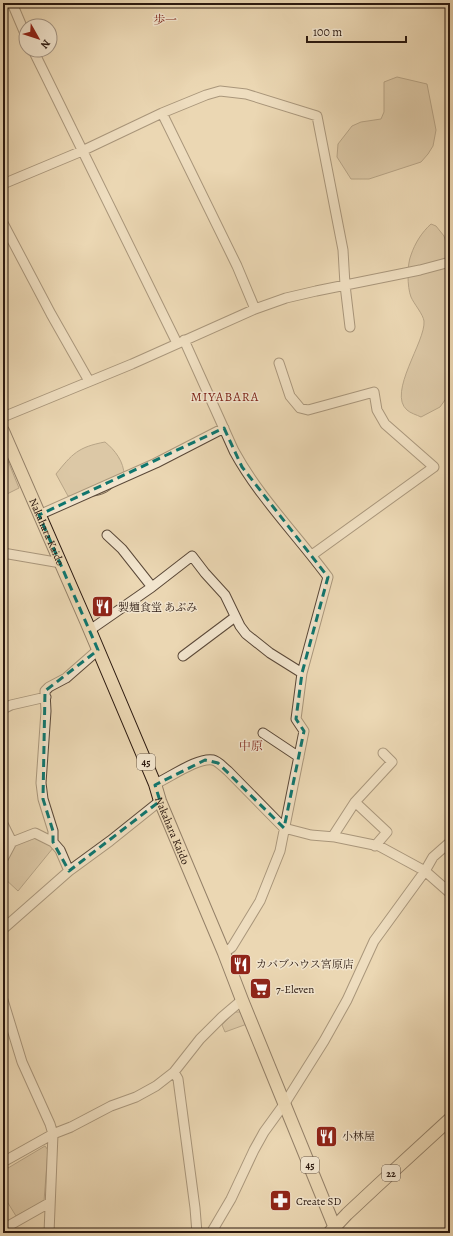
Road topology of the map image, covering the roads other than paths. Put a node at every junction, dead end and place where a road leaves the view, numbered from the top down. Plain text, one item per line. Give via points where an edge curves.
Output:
1 (12, 3) edge
2 (18, 18) edge
3 (37, 58) edge
4 (162, 113) junction
5 (82, 151) junction
6 (3, 184) edge
7 (3, 223) edge
8 (450, 262) edge
9 (345, 285) junction
10 (255, 309) junction
11 (350, 327) dead end
12 (180, 342) junction
13 (279, 363) dead end
14 (89, 381) junction
15 (3, 417) edge
16 (224, 428) junction
17 (3, 431) edge
18 (40, 515) junction
19 (107, 535) dead end
20 (3, 553) edge
21 (312, 555) junction
22 (61, 563) junction
23 (152, 587) junction
24 (235, 617) junction
25 (90, 630) junction
26 (98, 650) junction
27 (183, 656) dead end
28 (302, 673) junction
29 (46, 697) junction
30 (3, 709) edge
31 (263, 733) dead end
32 (383, 753) dead end
33 (299, 757) junction
34 (155, 784) junction
35 (160, 800) junction
36 (355, 802) junction
37 (3, 824) edge
38 (284, 828) junction
39 (333, 836) junction
40 (12, 842) junction
41 (53, 842) junction
42 (450, 842) edge
43 (375, 846) junction
44 (3, 859) edge
45 (425, 870) junction
46 (69, 871) junction
47 (450, 893) edge
48 (3, 929) edge
49 (224, 953) junction
50 (3, 1000) edge
51 (242, 1000) junction
52 (174, 1072) junction
53 (285, 1103) junction
54 (450, 1120) edge
55 (53, 1134) junction
56 (3, 1162) edge
57 (49, 1203) junction
58 (3, 1229) edge
59 (334, 1231) edge
60 (49, 1233) edge
61 (197, 1233) edge
62 (211, 1233) edge

1 - 2 street
3 - 5 street
4 - 5 street
4 - 9 street via 220,92 246,94 317,116 343,250
4 - 10 street via 237,266
5 - 6 street
5 - 12 street
7 - 14 street via 50,314
8 - 9 street
9 - 10 street via 286,298
9 - 11 street
10 - 12 street
12 - 14 street
12 - 16 street
13 - 21 street via 290,396 300,408 308,410 374,392 377,410 385,424 434,467
14 - 15 street
16 - 18 street via 156,463
16 - 21 street via 242,467
17 - 18 main road, Nakahara Kaido / 45
18 - 22 main road, Nakahara Kaido / 45
19 - 23 street via 122,549
20 - 22 street
21 - 28 street via 328,577
22 - 25 main road, Nakahara Kaido / 45
23 - 24 street via 192,556 218,586
23 - 25 street
24 - 27 street
24 - 28 street via 254,641
25 - 26 main road, Nakahara Kaido / 45
26 - 29 street via 66,678 49,687 45,691
26 - 34 main road, Nakahara Kaido / 45
28 - 33 street via 296,719 304,731
29 - 30 street
29 - 41 street via 41,783 42,799 53,831
31 - 33 street
32 - 36 street via 392,762
33 - 38 street
34 - 35 main road, Nakahara Kaido / 45
34 - 38 street via 194,764 213,760 228,771
35 - 46 street
35 - 49 main road, Nakahara Kaido / 45
36 - 39 street
36 - 43 street via 387,832
37 - 40 street
38 - 39 street via 311,835
38 - 49 street via 280,851 260,901 232,947
39 - 43 street
40 - 41 street via 35,833
40 - 44 street
41 - 46 street via 60,850
42 - 45 street via 433,857
43 - 45 street
45 - 47 street
45 - 53 street via 374,942 347,1000
46 - 48 street
49 - 51 main road, Nakahara Kaido / 45
50 - 55 street via 22,1062
51 - 52 street via 200,1039
51 - 53 main road, Nakahara Kaido / 45
52 - 55 street via 136,1097
52 - 61 street via 178,1079
53 - 59 main road, Nakahara Kaido / 45
53 - 62 street via 264,1132
54 - 59 main road, 22 via 347,1214
55 - 56 street
55 - 57 street
57 - 58 street
57 - 60 street

